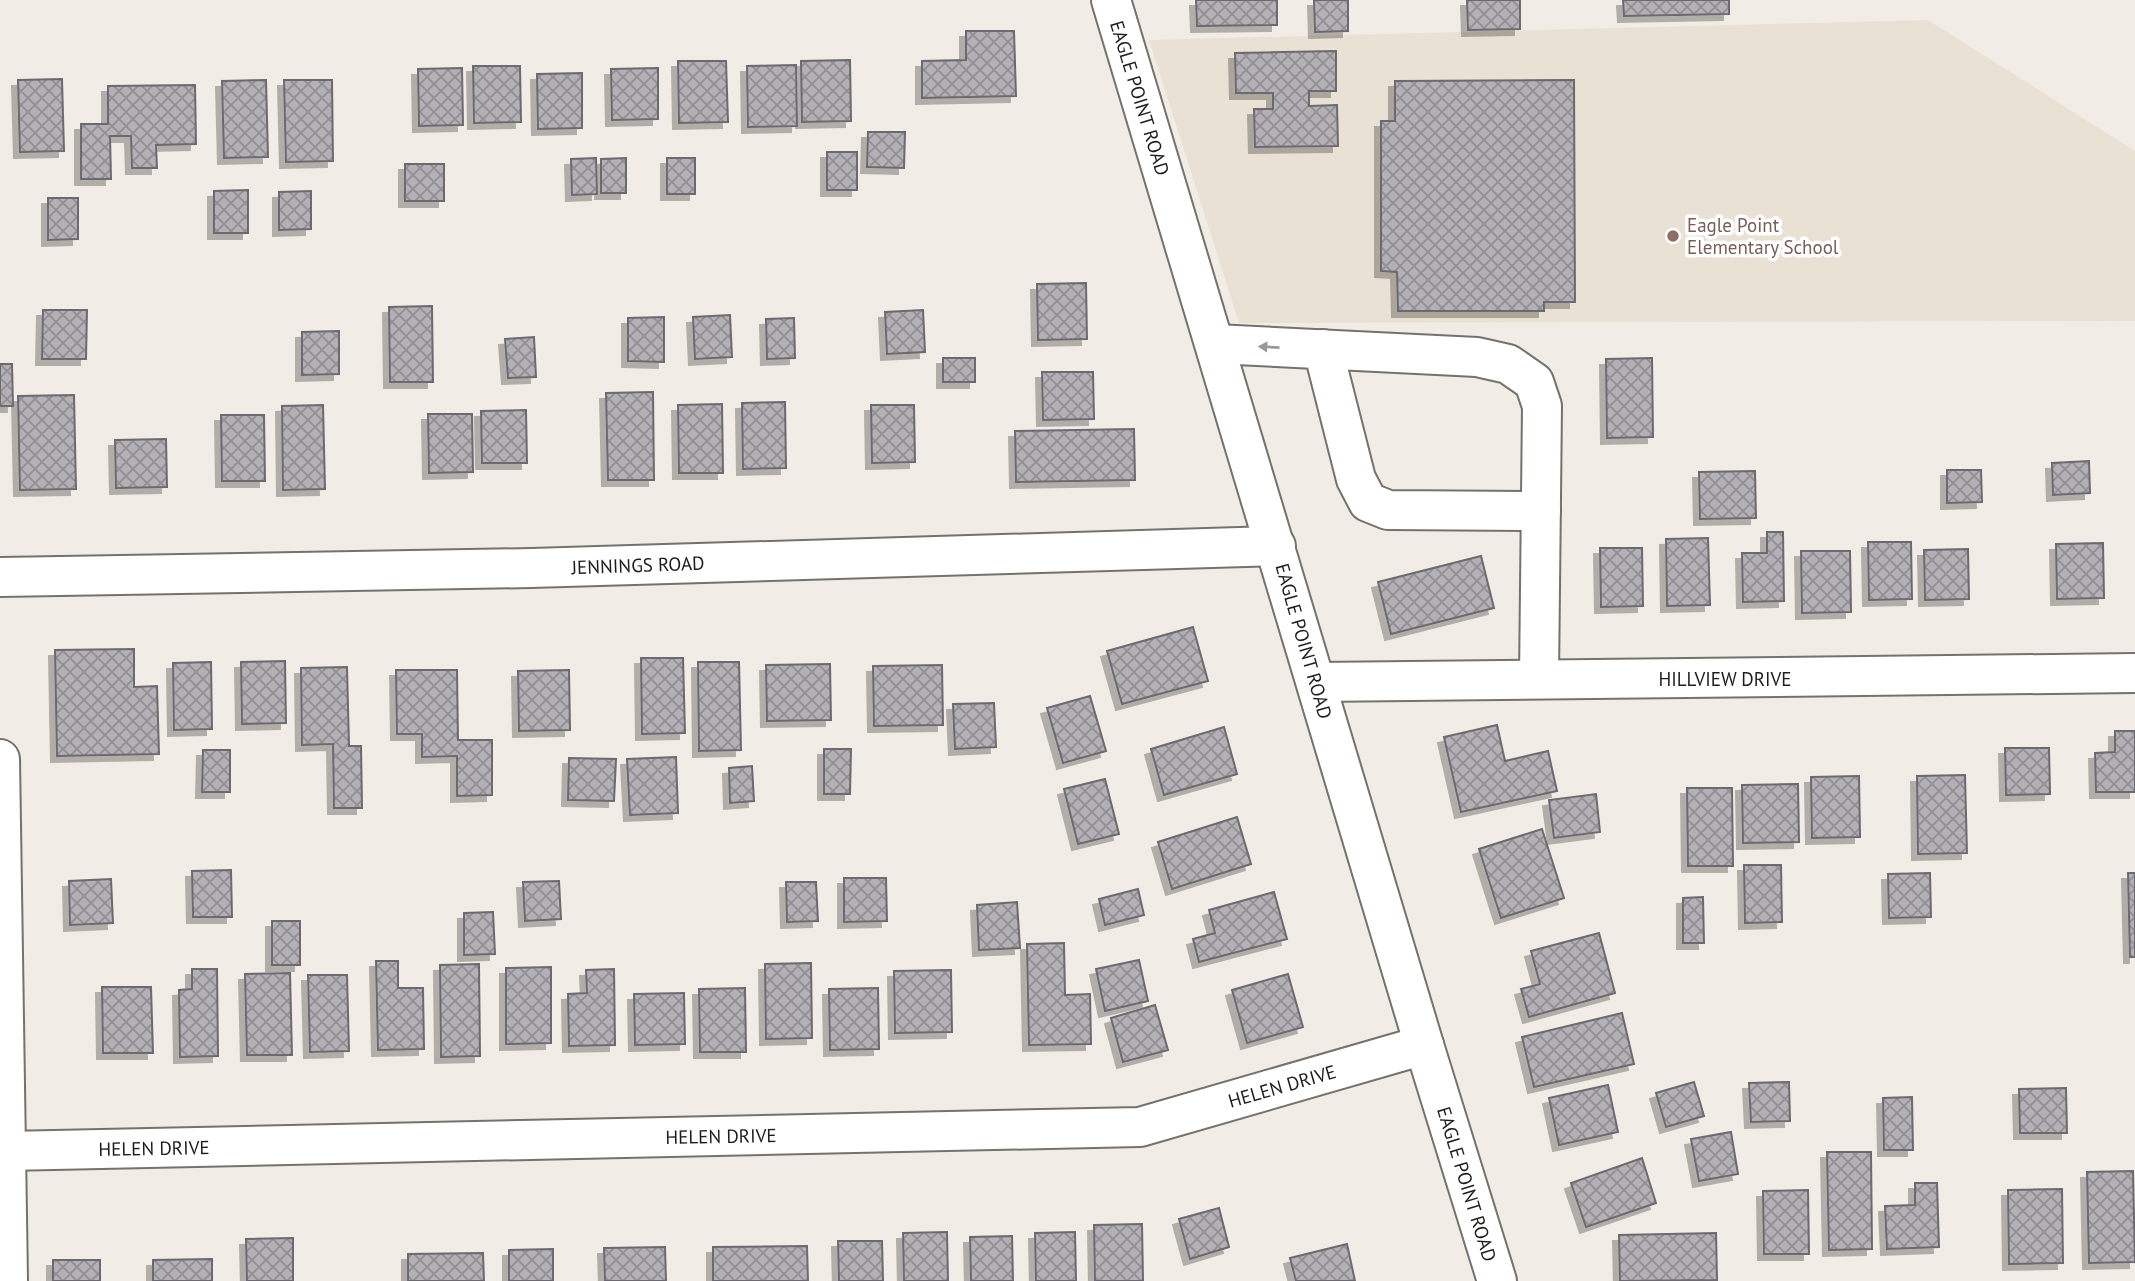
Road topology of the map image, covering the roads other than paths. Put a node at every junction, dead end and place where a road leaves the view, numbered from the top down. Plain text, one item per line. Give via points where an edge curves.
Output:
1 (1111, 0) edge
2 (1215, 344) junction
3 (1323, 349) junction
4 (1541, 511) junction
5 (1276, 546) junction
6 (0, 577) edge
7 (2135, 673) edge
8 (1539, 679) junction
9 (1316, 682) junction
10 (0, 759) edge
11 (1424, 1045) junction
12 (6, 1151) junction
13 (8, 1281) edge
14 (1497, 1281) edge

1 - 2 street, EAGLE POINT ROAD
3 -> 2 street
2 - 5 street, EAGLE POINT ROAD
3 - 4 street via 1356,479 1368,502 1388,510
3 - 4 street via 1477,357 1508,364 1534,382 1542,406
4 - 8 street
5 - 6 street, JENNINGS ROAD via 531,568
5 - 9 street, EAGLE POINT ROAD
7 - 8 street, HILLVIEW DRIVE
8 - 9 street, HILLVIEW DRIVE
9 - 11 street, EAGLE POINT ROAD
10 - 12 street
11 - 12 street, HELEN DRIVE via 1140,1127
11 - 14 street, EAGLE POINT ROAD
12 - 13 street

